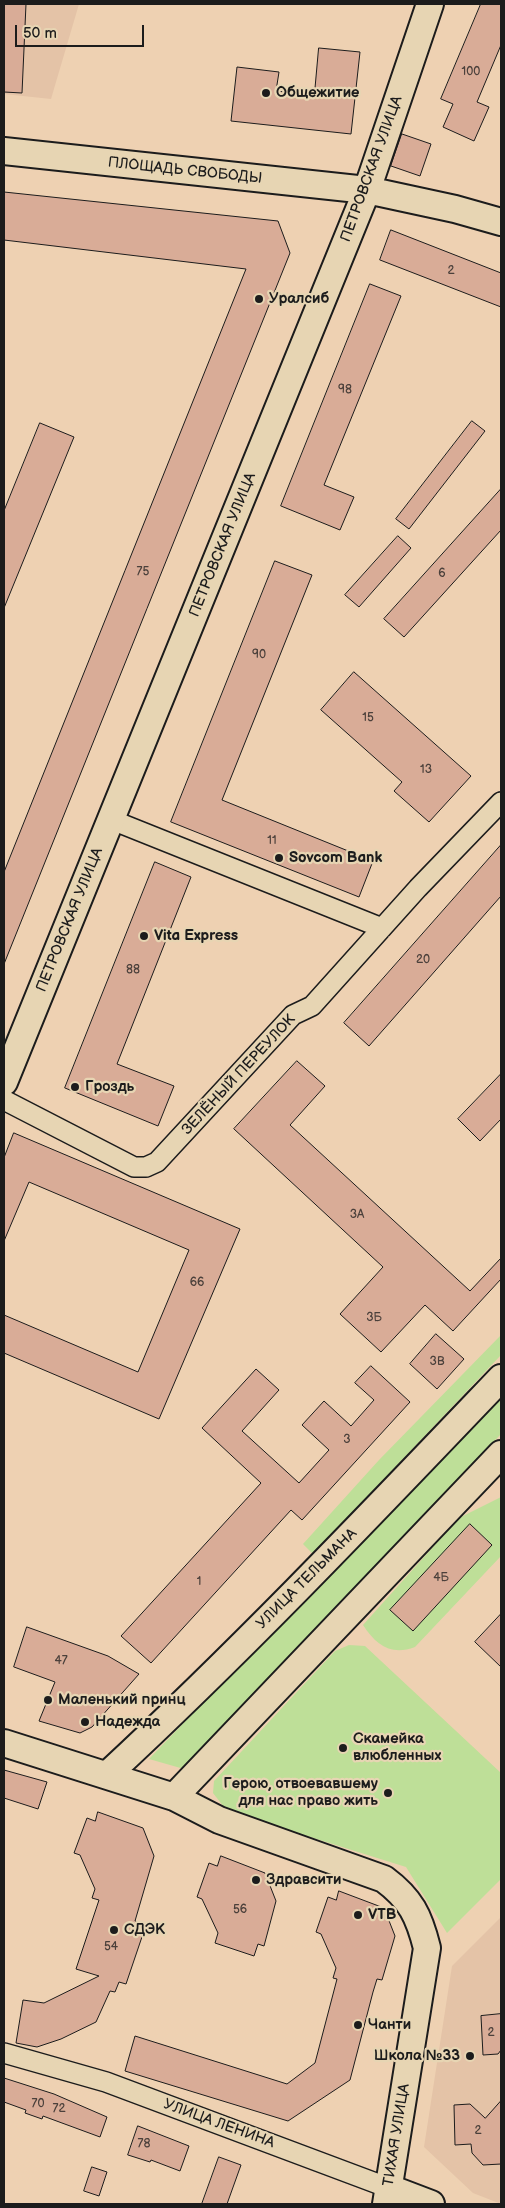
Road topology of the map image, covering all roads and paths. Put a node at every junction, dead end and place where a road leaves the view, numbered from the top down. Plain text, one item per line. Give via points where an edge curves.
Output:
1 (430, 4) edge
2 (4, 151) edge
3 (367, 190) junction
4 (501, 222) edge
5 (501, 802) edge
6 (112, 820) junction
7 (382, 928) junction
8 (4, 1082) edge
9 (4, 1100) edge
10 (501, 1378) edge
11 (501, 1454) edge
12 (4, 1743) edge
13 (107, 1775) junction
14 (174, 1797) junction
15 (4, 2053) edge
16 (387, 2196) edge
17 (431, 2204) edge

1 - 3 main road, ПЕТРОВСКАЯ УЛИЦА
2 - 3 main road, ПЛОЩАДЬ СВОБОДЫ
3 - 4 main road, ПЛОЩАДЬ СВОБОДЫ
3 - 6 main road, ПЕТРОВСКАЯ УЛИЦА
5 - 7 street, ЗЕЛЁНЫЙ ПЕРЕУЛОК
6 - 7 street
6 - 8 main road, ПЕТРОВСКАЯ УЛИЦА
7 - 9 street, ЗЕЛЁНЫЙ ПЕРЕУЛОК via 312,1006 293,1015 157,1162 146,1167 134,1167
10 - 13 main road, УЛИЦА ТЕЛЬМАНА via 325,1562 180,1708
11 - 14 main road
12 - 13 main road
13 - 14 main road
14 - 16 main road, ТИХАЯ УЛИЦА via 219,1820 384,1878 413,1908 427,1948
15 - 16 street, УЛИЦА ЛЕНИНА via 106,2082
16 - 17 main road, УЛИЦА ЛЕНИНА

